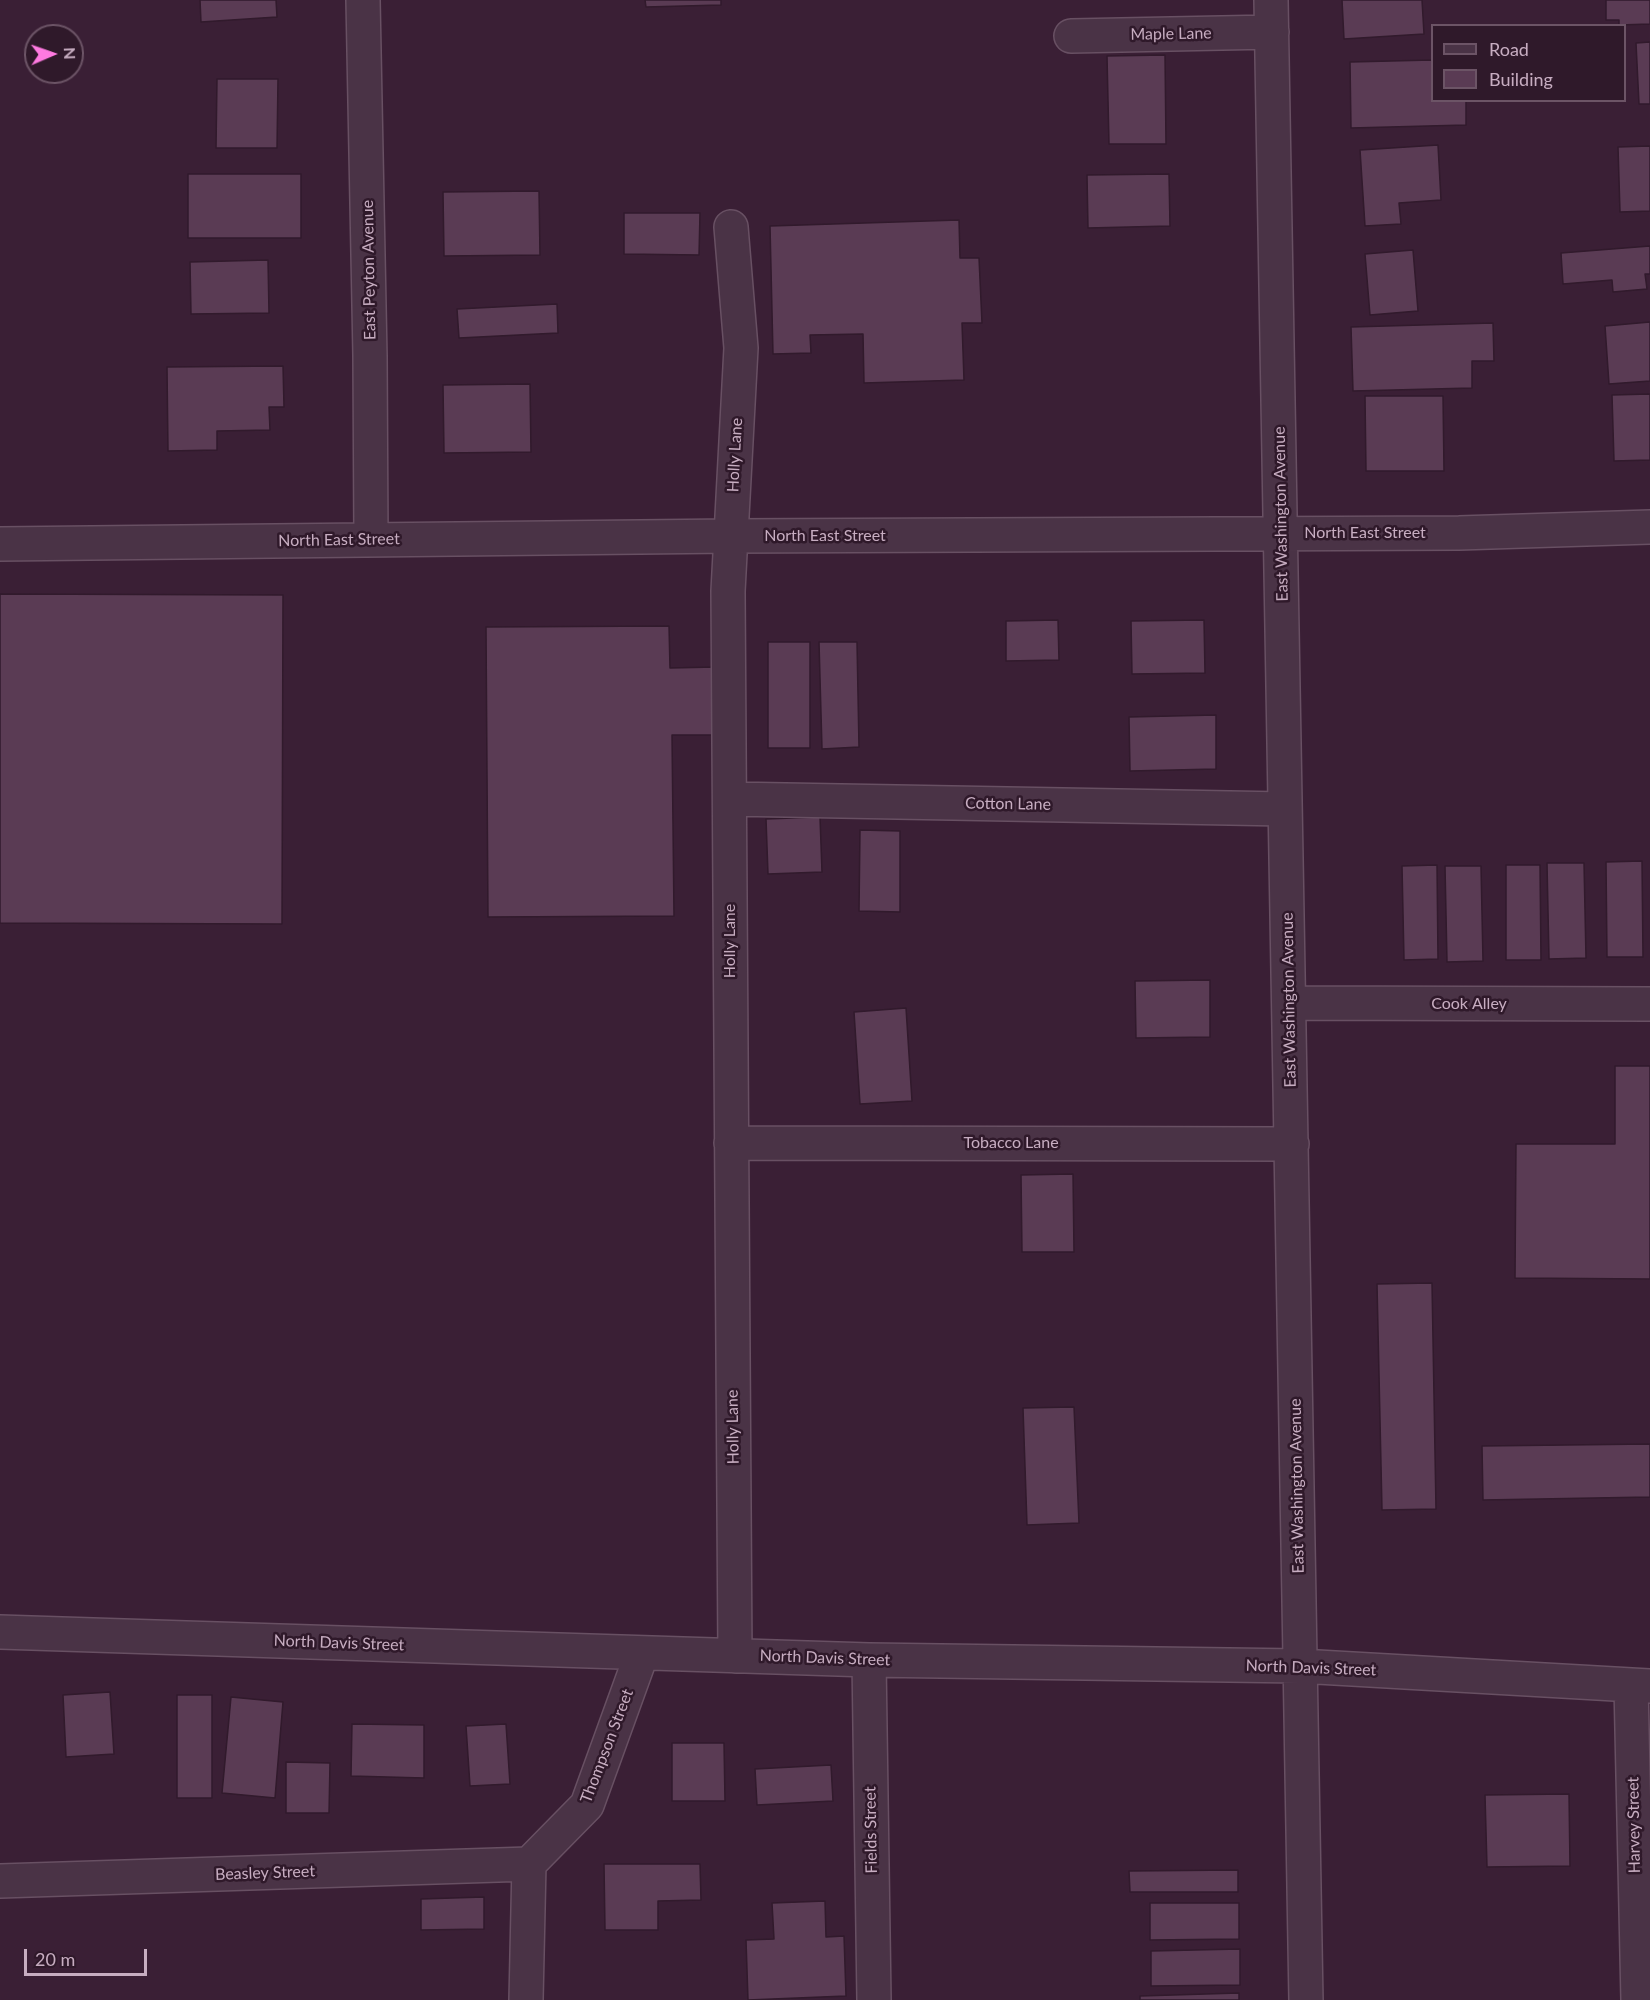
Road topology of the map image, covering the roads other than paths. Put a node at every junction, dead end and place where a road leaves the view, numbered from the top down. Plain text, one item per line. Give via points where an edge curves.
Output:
1 (363, 0) edge
2 (1271, 0) edge
3 (1272, 32) junction
4 (1071, 36) dead end
5 (731, 227) dead end
6 (1650, 527) edge
7 (1281, 534) junction
8 (731, 536) junction
9 (371, 540) junction
10 (0, 544) edge
11 (730, 799) junction
12 (1285, 809) junction
13 (1289, 1003) junction
14 (1650, 1004) edge
15 (731, 1143) junction
16 (1292, 1144) junction
17 (0, 1632) edge
18 (642, 1653) junction
19 (735, 1656) junction
20 (868, 1660) junction
21 (1300, 1666) junction
22 (1640, 1686) edge
23 (529, 1864) junction
24 (0, 1881) edge
25 (526, 2000) edge
26 (874, 2000) edge
27 (1306, 2000) edge
28 (1638, 2000) edge

1 - 9 street, East Peyton Avenue
2 - 3 street, East Washington Avenue
3 - 4 street, Maple Lane
3 - 7 street, East Washington Avenue
5 - 8 street, Holly Lane via 741,348
6 - 7 street, North East Street
7 - 8 street, North East Street
7 - 12 street, East Washington Avenue
8 - 9 street, North East Street
8 - 11 street, Holly Lane
9 - 10 street, North East Street
11 - 12 street, Cotton Lane
11 - 15 street, Holly Lane
12 - 13 street, East Washington Avenue
13 - 14 street, Cook Alley
13 - 16 street, East Washington Avenue
15 - 16 street, Tobacco Lane
15 - 19 street, Holly Lane
16 - 21 street, East Washington Avenue
17 - 18 street, North Davis Street
18 - 19 street, North Davis Street
18 - 23 street, Thompson Street via 587,1805
19 - 20 street, North Davis Street
20 - 21 street, North Davis Street
20 - 26 street, Fields Street
21 - 22 street, North Davis Street
21 - 27 street, East Washington Avenue
22 - 28 street, Harvey Street
23 - 24 street, Beasley Street
23 - 25 street

